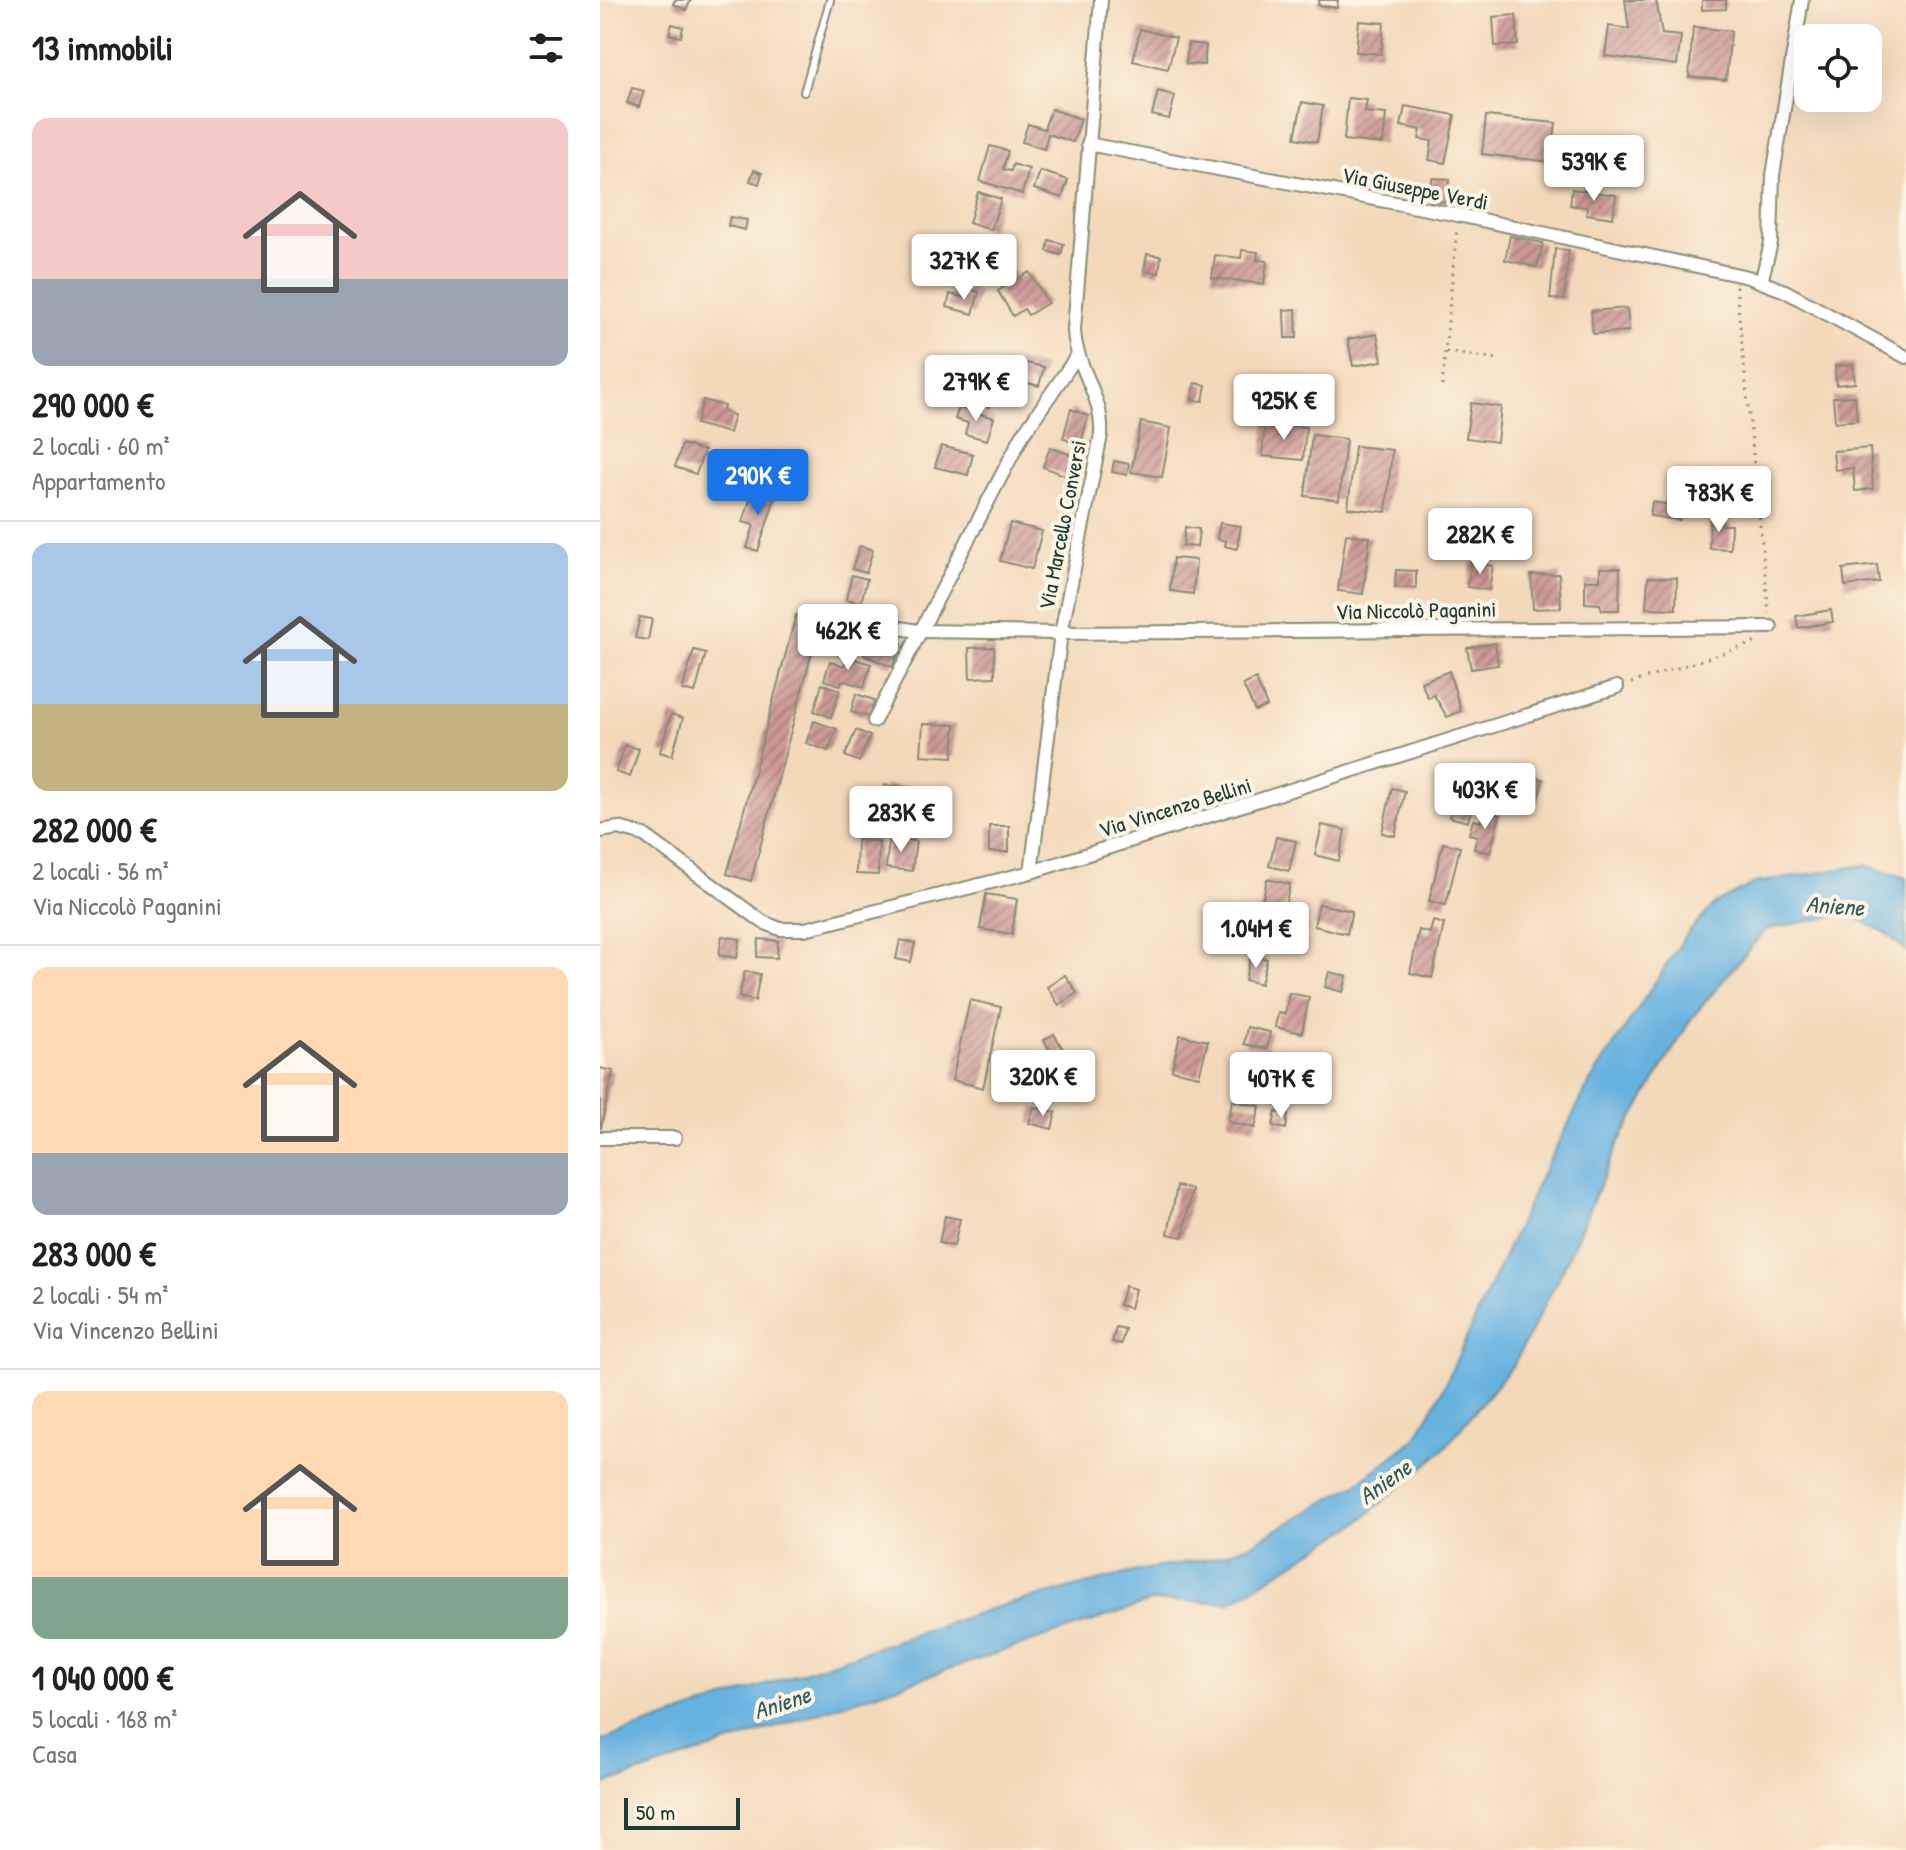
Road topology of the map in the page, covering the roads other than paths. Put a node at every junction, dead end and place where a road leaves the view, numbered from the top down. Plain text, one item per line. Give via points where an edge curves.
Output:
1 (830, 0) edge
2 (1101, 0) edge
3 (1802, 0) edge
4 (804, 92) dead end
5 (1088, 144) junction
6 (1761, 282) junction
7 (1077, 356) junction
8 (1906, 357) edge
9 (847, 619) dead end
10 (1771, 627) road end
11 (918, 631) junction
12 (1061, 633) junction
13 (1617, 687) road end
14 (874, 721) dead end
15 (600, 831) edge
16 (1031, 872) junction
17 (600, 1138) edge
18 (675, 1138) dead end

1 - 4 lane
2 - 5 street, Via Marcello Conversi
3 - 6 street via 1773,175 1771,243
5 - 6 street, Via Giuseppe Verdi via 1458,215
5 - 7 street, Via Marcello Conversi via 1074,329
6 - 8 street, Via Giuseppe Verdi
7 - 11 street via 1022,436
7 - 12 street, Via Marcello Conversi via 1102,420
9 - 11 street, Via Niccolò Paganini
10 - 12 street, Via Niccolò Paganini
11 - 12 street, Via Niccolò Paganini
11 - 14 street
12 - 16 street, Via Marcello Conversi
13 - 16 street, Via Vincenzo Bellini
15 - 16 street, Via Vincenzo Bellini via 619,828 644,835 763,922 787,930 817,927
17 - 18 street

